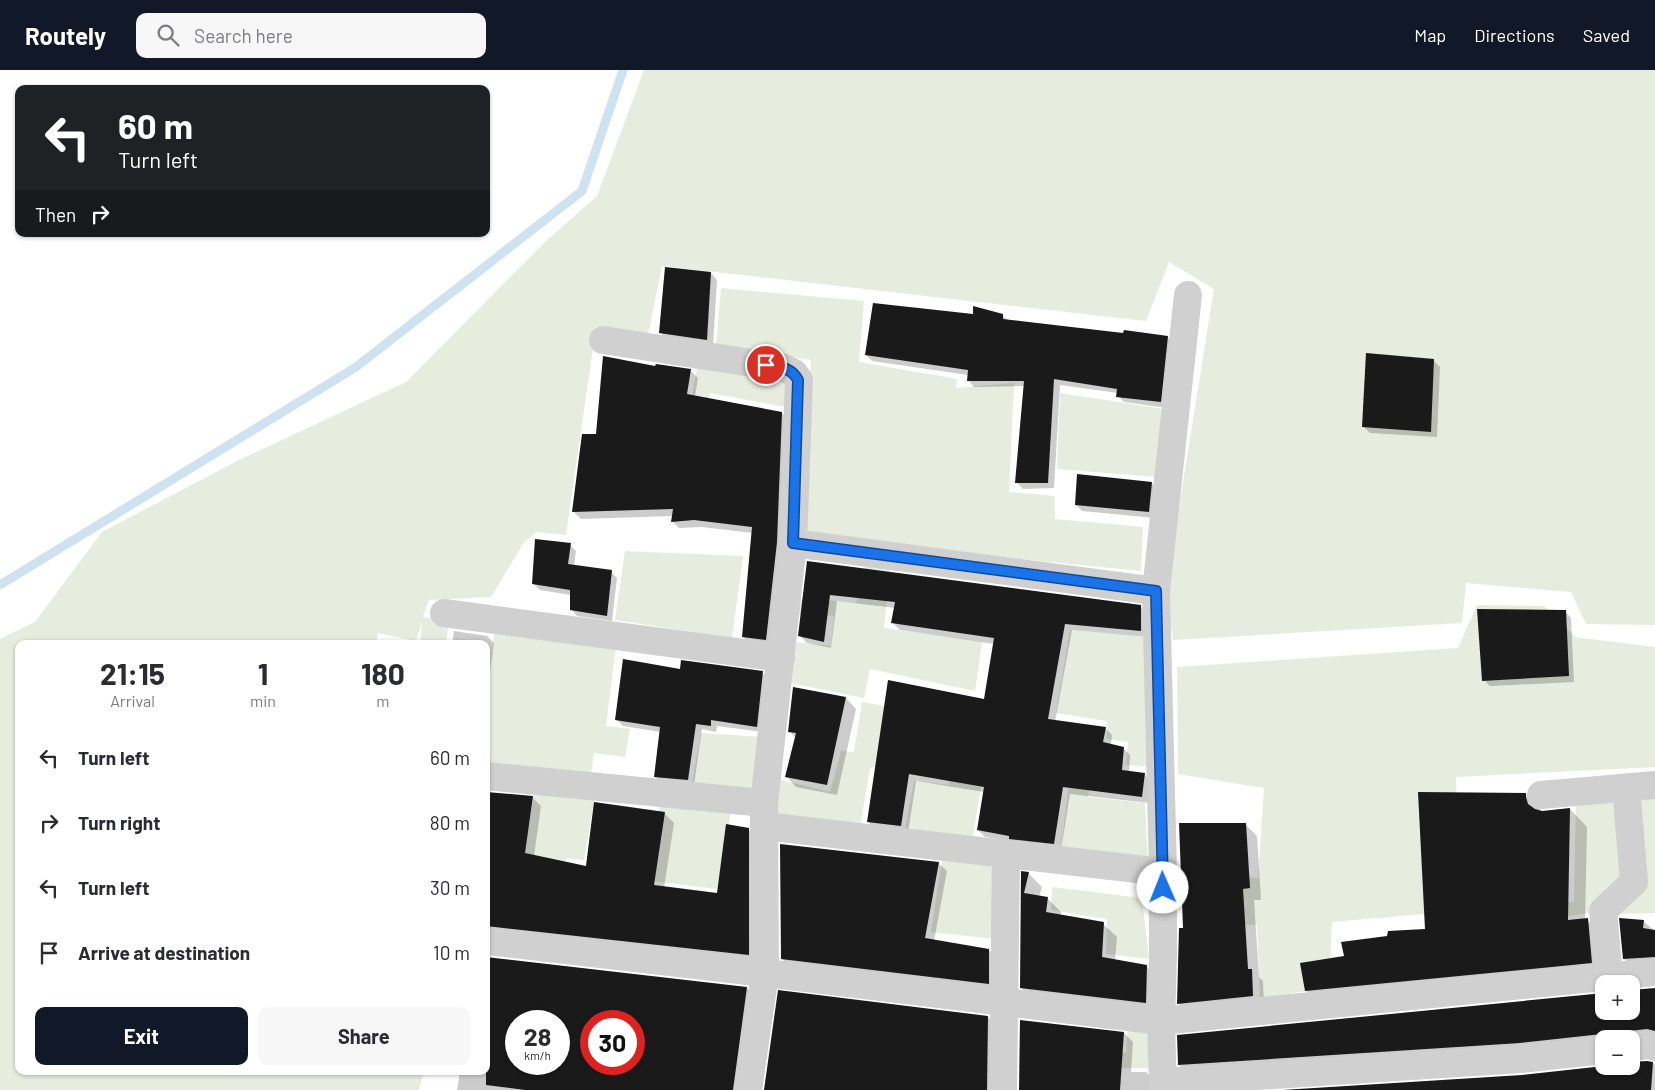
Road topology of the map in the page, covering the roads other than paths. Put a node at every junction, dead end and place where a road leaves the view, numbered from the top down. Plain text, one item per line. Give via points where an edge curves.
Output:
1 (1188, 295) dead end
2 (603, 340) dead end
3 (793, 543) junction
4 (1156, 591) junction
5 (444, 613) dead end
6 (781, 658) junction
7 (490, 777) edge
8 (1655, 785) edge
9 (1626, 788) junction
10 (1541, 796) dead end
11 (764, 815) junction
12 (1006, 854) junction
13 (1163, 872) junction
14 (490, 941) edge
15 (1655, 972) edge
16 (765, 973) junction
17 (1609, 975) edge
18 (1632, 975) edge
19 (1595, 979) edge
20 (1005, 1003) junction
21 (1161, 1021) junction
22 (1640, 1046) edge
23 (1655, 1047) edge
24 (1595, 1051) edge
25 (1163, 1086) edge
26 (748, 1090) edge
27 (1003, 1090) edge

1 - 4 street
2 - 3 street via 784,368 794,373 799,391
3 - 4 street
3 - 6 street
4 - 13 street
5 - 6 street
6 - 11 street
7 - 11 street
8 - 9 street
9 - 10 street
9 - 17 street via 1634,882 1603,911
11 - 12 street
11 - 16 street
12 - 13 street
12 - 20 street
13 - 21 street
14 - 16 street
15 - 18 street
16 - 20 street
16 - 26 street
19 - 21 street
20 - 21 street
20 - 27 street
21 - 25 street
22 - 23 street
24 - 25 street

